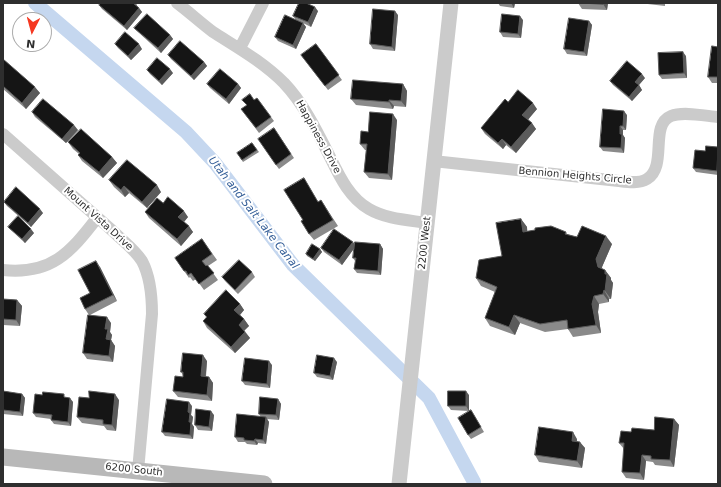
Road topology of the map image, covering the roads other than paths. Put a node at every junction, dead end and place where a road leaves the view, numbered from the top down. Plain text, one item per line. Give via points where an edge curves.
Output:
1 (177, 3) edge
2 (263, 3) edge
3 (452, 3) edge
4 (240, 48) junction
5 (718, 117) edge
6 (3, 134) edge
7 (434, 162) junction
8 (97, 218) junction
9 (427, 223) junction
10 (3, 270) edge
11 (3, 456) edge
12 (138, 471) junction
13 (264, 484) edge
14 (400, 484) edge

1 - 4 street, Happiness Drive via 212,31
2 - 4 street
3 - 7 street, 2200 West
4 - 9 street, Happiness Drive via 272,71 298,99 344,183 355,198 384,216
5 - 7 street, Bennion Heights Circle via 683,114 672,116 664,122 654,172 646,180 636,182
6 - 8 street, Mount Vista Drive
7 - 9 street, 2200 West
8 - 10 street via 78,243 58,260 31,270
8 - 12 street, Mount Vista Drive via 142,261 152,296
9 - 14 street, 2200 West
11 - 12 main road, 6200 South
12 - 13 main road, 6200 South

